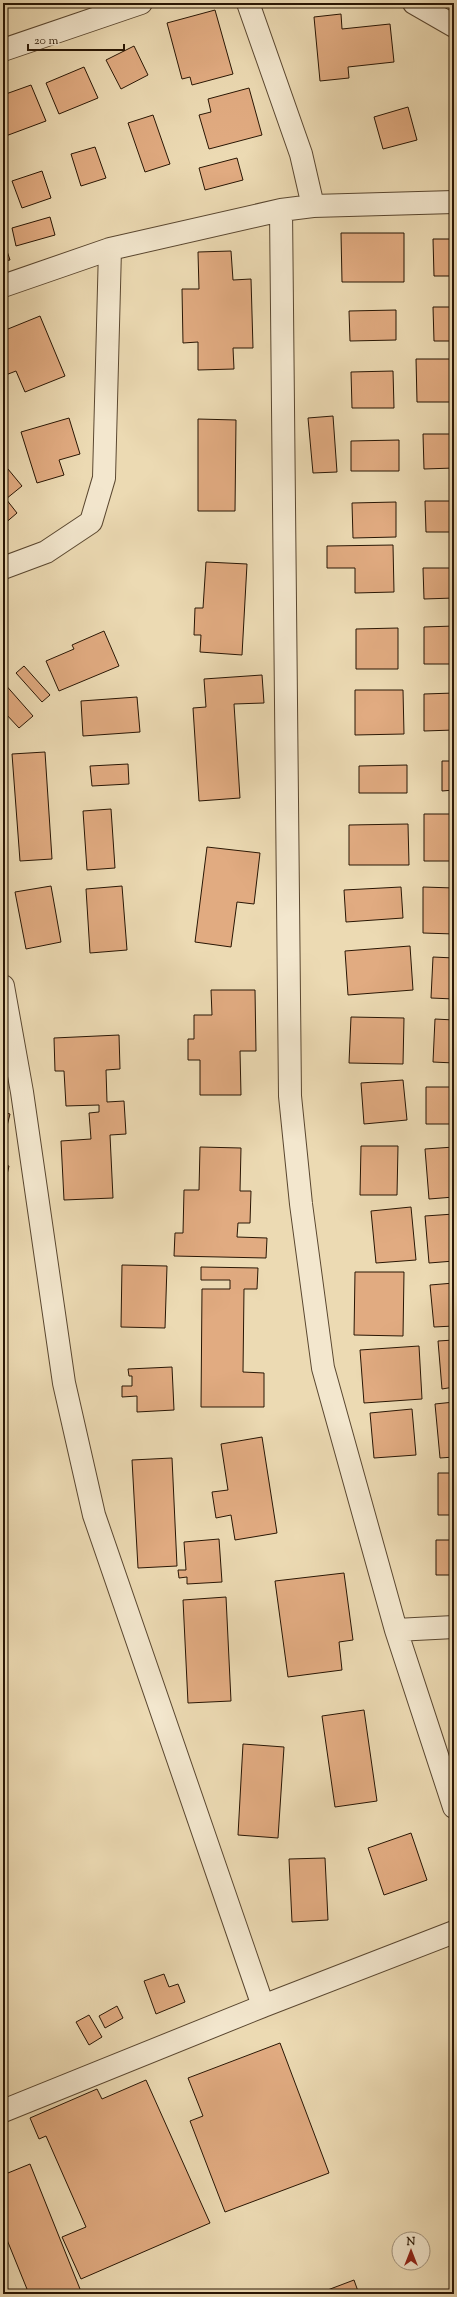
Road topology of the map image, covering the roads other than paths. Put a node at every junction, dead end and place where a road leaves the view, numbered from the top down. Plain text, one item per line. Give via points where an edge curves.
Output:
1 (141, 3) edge
2 (248, 3) edge
3 (414, 3) edge
4 (454, 26) edge
5 (3, 50) edge
6 (454, 202) edge
7 (313, 206) junction
8 (281, 210) junction
9 (110, 249) junction
10 (3, 286) edge
11 (3, 568) edge
12 (3, 986) edge
13 (454, 1627) edge
14 (396, 1630) junction
15 (454, 1807) edge
16 (454, 1932) edge
17 (263, 2006) junction
18 (3, 2110) edge

1 - 5 street
2 - 7 street via 301,154
3 - 4 street
6 - 7 street
7 - 8 street
8 - 9 street
8 - 14 street via 290,1096 301,1204 323,1368
9 - 10 street
9 - 11 street via 104,478 91,522 46,552
12 - 17 street via 23,1100 64,1383 94,1515
13 - 14 street
14 - 15 street
16 - 17 street
17 - 18 street

